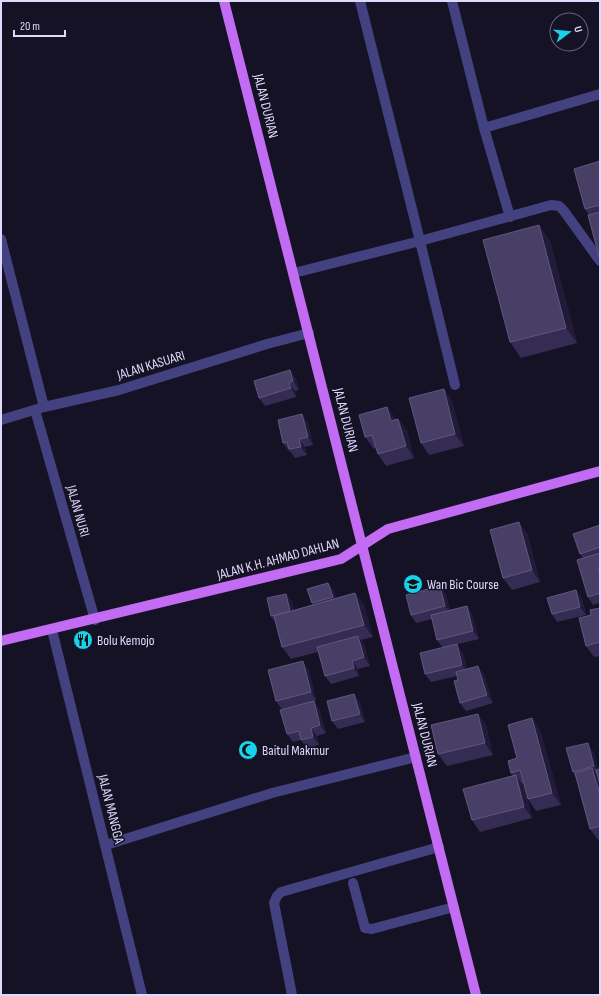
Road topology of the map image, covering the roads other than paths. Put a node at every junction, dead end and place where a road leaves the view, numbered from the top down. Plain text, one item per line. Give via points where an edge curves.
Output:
1 (224, 1) edge
2 (360, 1) edge
3 (452, 1) edge
4 (600, 94) edge
5 (484, 128) junction
6 (510, 217) junction
7 (1, 239) edge
8 (420, 241) junction
9 (600, 261) edge
10 (294, 273) junction
11 (309, 333) junction
12 (456, 385) dead end
13 (39, 409) junction
14 (1, 420) edge
15 (600, 471) edge
16 (363, 544) junction
17 (95, 620) junction
18 (52, 630) junction
19 (1, 641) edge
20 (416, 757) junction
21 (106, 845) junction
22 (439, 847) junction
23 (352, 883) dead end
24 (454, 907) junction
25 (142, 995) edge
26 (292, 995) edge
27 (476, 995) edge

1 - 10 main road, JALAN DURIAN
2 - 8 street
3 - 5 street
4 - 5 street
5 - 6 street
6 - 8 street
6 - 9 street via 551,205 559,206
7 - 13 street, JALAN NURI
8 - 10 street
8 - 12 street
10 - 11 main road, JALAN DURIAN
11 - 13 street, JALAN KASUARI via 119,390
11 - 16 main road, JALAN DURIAN
13 - 14 street, JALAN KASUARI
13 - 17 street, JALAN NURI
15 - 16 main road, JALAN K.H. AHMAD DAHLAN via 388,529
16 - 17 main road, JALAN K.H. AHMAD DAHLAN via 341,559
16 - 20 main road, JALAN DURIAN
17 - 18 main road, JALAN K.H. AHMAD DAHLAN
18 - 19 main road, JALAN K.H. AHMAD DAHLAN
18 - 21 street, JALAN MANGGA
20 - 21 street via 272,793
20 - 22 main road, JALAN DURIAN
21 - 25 street, JALAN MANGGA
22 - 24 main road, JALAN DURIAN
22 - 26 street via 282,892 277,896 275,910
23 - 24 street via 365,928
24 - 27 main road, JALAN DURIAN

